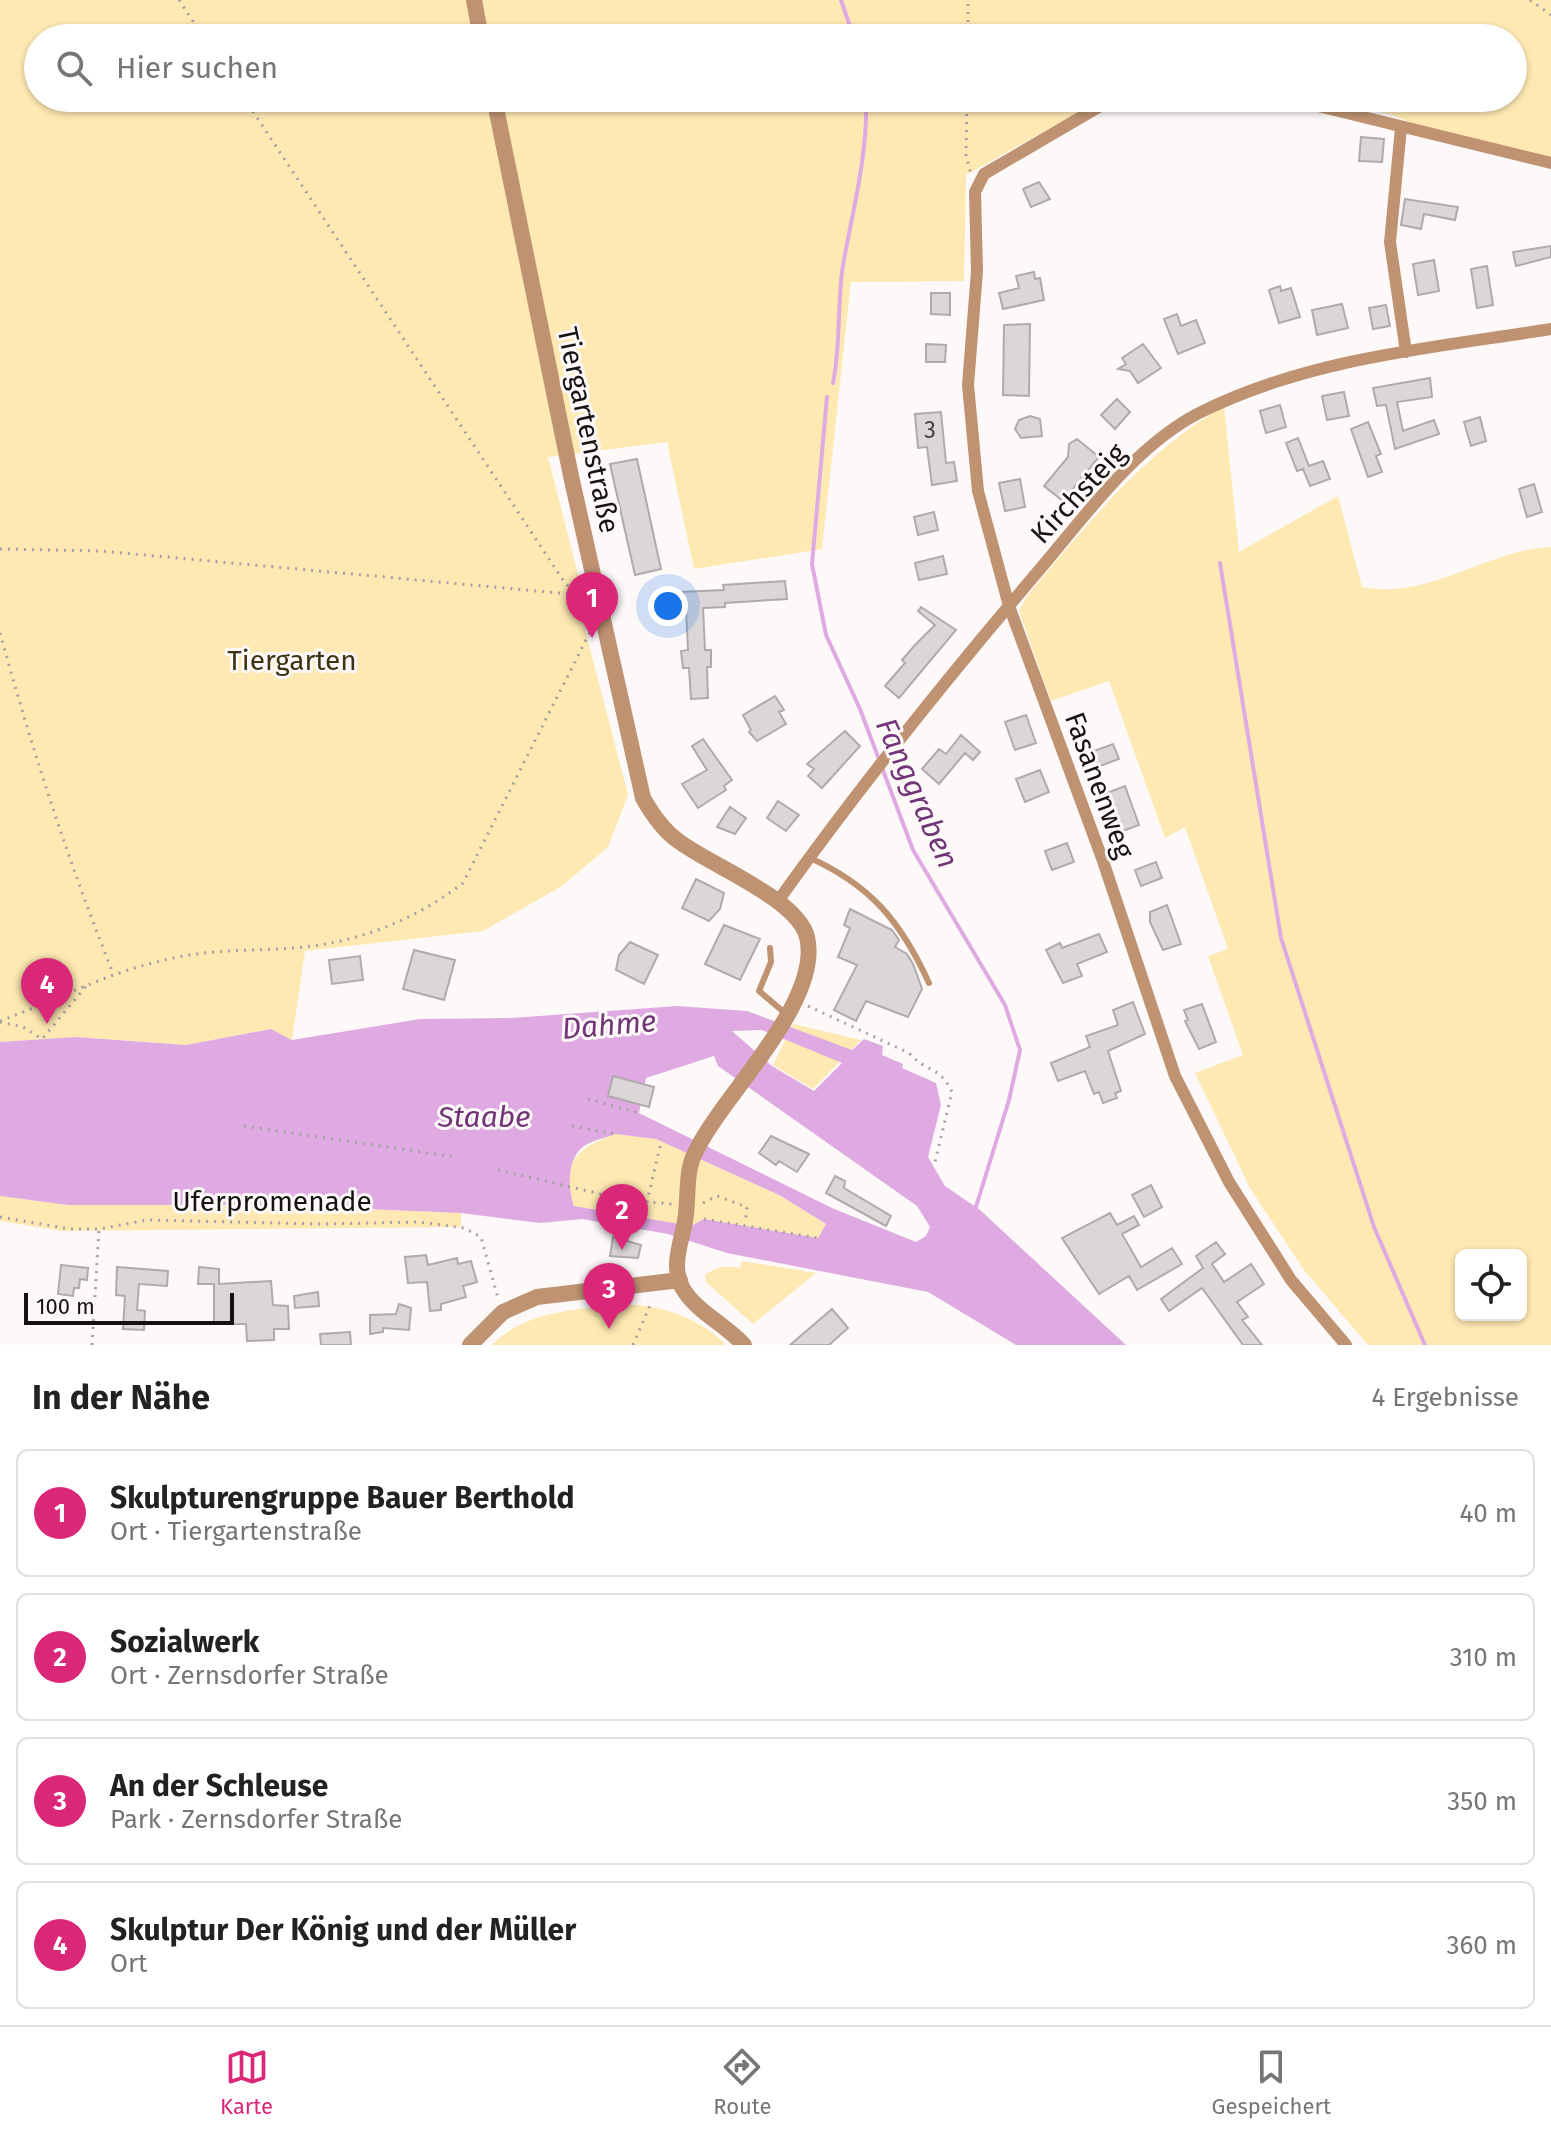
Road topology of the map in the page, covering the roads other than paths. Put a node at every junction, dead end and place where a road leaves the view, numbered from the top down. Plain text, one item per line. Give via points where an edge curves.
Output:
1 (474, 0) edge
2 (478, 24) edge
3 (497, 112) edge
4 (1090, 112) edge
5 (1340, 112) edge
6 (1401, 128) junction
7 (1551, 163) edge
8 (1551, 329) edge
9 (1406, 352) junction
10 (1009, 606) junction
11 (808, 857) junction
12 (778, 901) junction
13 (770, 948) dead end
14 (929, 983) dead end
15 (784, 1017) junction
16 (680, 1280) junction
17 (470, 1345) edge
18 (744, 1345) edge
19 (1346, 1345) edge

1 - 2 street
3 - 12 street, Tiergartenstraße via 643,798 677,840
4 - 10 street, Fasanenweg via 984,174 975,192 977,271 968,385 978,491
5 - 6 street
6 - 7 street
6 - 9 street via 1390,242
8 - 9 street, Kirchsteig
9 - 10 street, Kirchsteig via 1294,375 1187,421 1128,470
10 - 11 street, Kirchsteig
10 - 19 street, Fasanenweg via 1175,1076 1229,1182 1284,1269
11 - 12 street, Kirchsteig
11 - 14 lane via 832,868 888,912 910,941
12 - 15 street, Tiergartenstraße via 800,922 808,954 805,974
13 - 15 lane via 771,962 759,991
15 - 16 street, Tiergartenstraße via 696,1150 676,1264
16 - 17 street via 537,1297 503,1312
16 - 18 street via 690,1297

